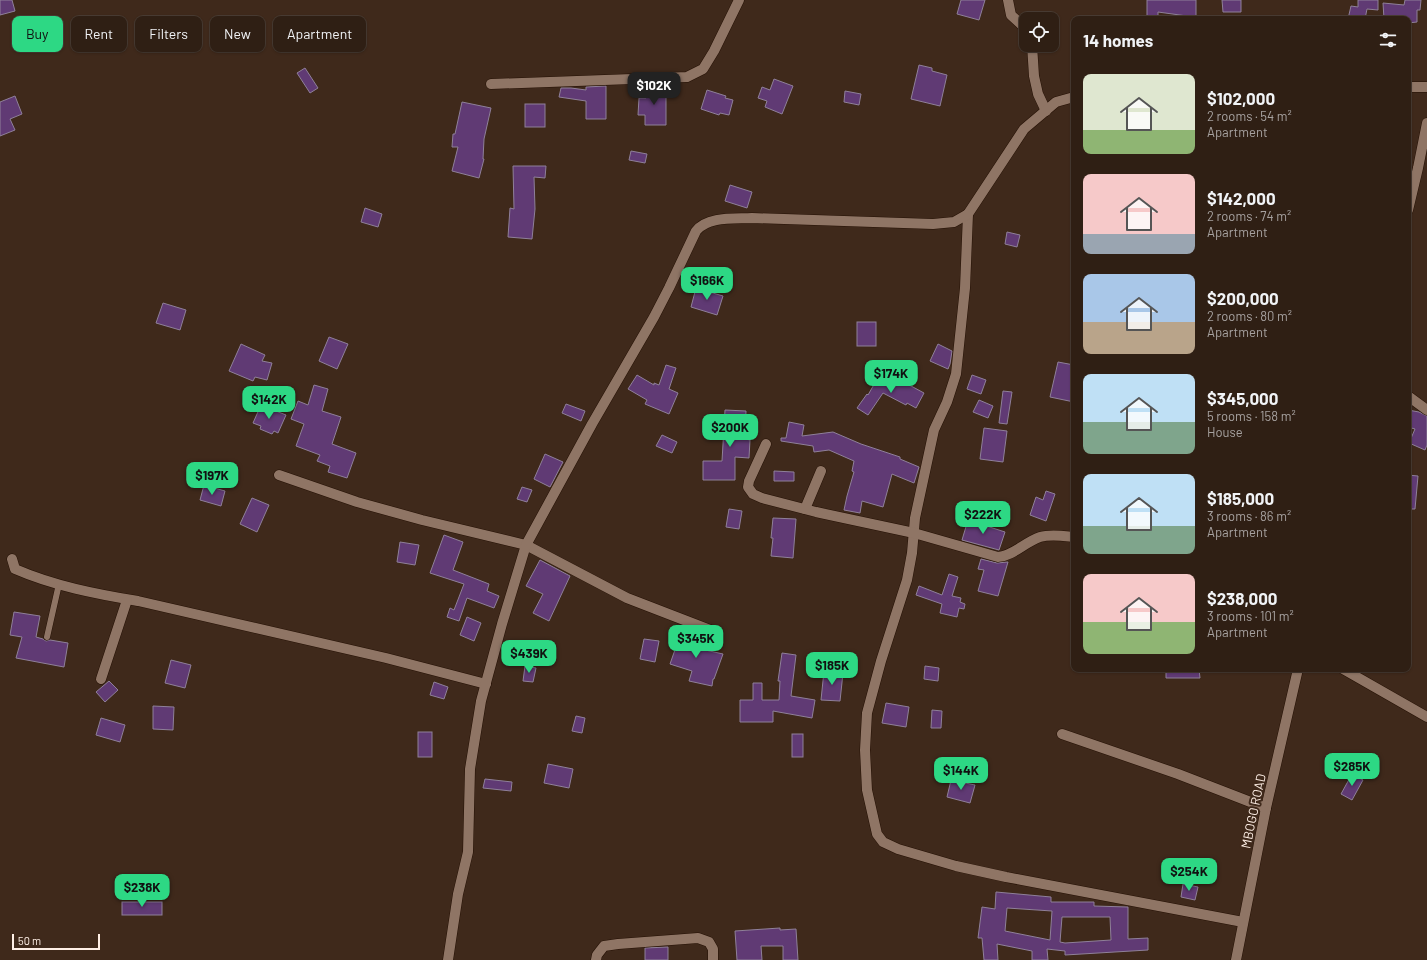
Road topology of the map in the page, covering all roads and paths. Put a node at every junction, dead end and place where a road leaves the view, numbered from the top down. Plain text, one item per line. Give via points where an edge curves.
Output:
1 (739, 0) edge
2 (1008, 0) edge
3 (1019, 22) edge
4 (1032, 52) edge
5 (491, 84) dead end
6 (1411, 87) edge
7 (1427, 87) edge
8 (1071, 98) edge
9 (1046, 111) junction
10 (1427, 123) edge
11 (1411, 197) edge
12 (968, 214) junction
13 (1411, 398) edge
14 (1427, 410) edge
15 (766, 444) dead end
16 (821, 471) dead end
17 (279, 475) dead end
18 (806, 509) junction
19 (914, 533) junction
20 (1071, 537) edge
21 (526, 545) junction
22 (12, 559) dead end
23 (59, 584) junction
24 (127, 600) junction
25 (710, 630) dead end
26 (47, 638) dead end
27 (1297, 672) edge
28 (1348, 672) edge
29 (101, 679) dead end
30 (486, 684) junction
31 (1427, 717) edge
32 (1062, 734) dead end
33 (1266, 808) junction
34 (1243, 922) junction
35 (448, 960) edge
36 (596, 960) edge
37 (713, 960) edge
38 (1236, 960) edge

1 - 5 street via 703,69 687,77
2 - 3 street via 1011,15
4 - 9 street via 1038,94
6 - 7 street
8 - 9 street via 1056,102
9 - 12 street via 1024,129
10 - 11 street
12 - 19 street via 966,288 956,374 934,430
12 - 21 street via 954,222 932,224 752,218 723,219 700,225 654,317
13 - 14 street
15 - 18 street via 748,487 758,496
16 - 18 street
17 - 21 street via 357,502
18 - 19 street
19 - 20 street via 998,557 1009,554 1040,537
19 - 34 street via 907,580 881,661 868,713 865,750 867,790 877,834 883,842 956,866 999,876
21 - 25 street via 627,598
21 - 30 street
22 - 23 street via 15,569
23 - 24 street
23 - 26 lane
24 - 29 street
24 - 30 street via 386,658
27 - 33 street, MBOGO ROAD
28 - 31 street
30 - 35 street via 470,768 468,852 458,894
32 - 33 street
33 - 34 street, MBOGO ROAD
34 - 38 street, MBOGO ROAD
36 - 37 street via 604,946 698,938 709,942 714,948

